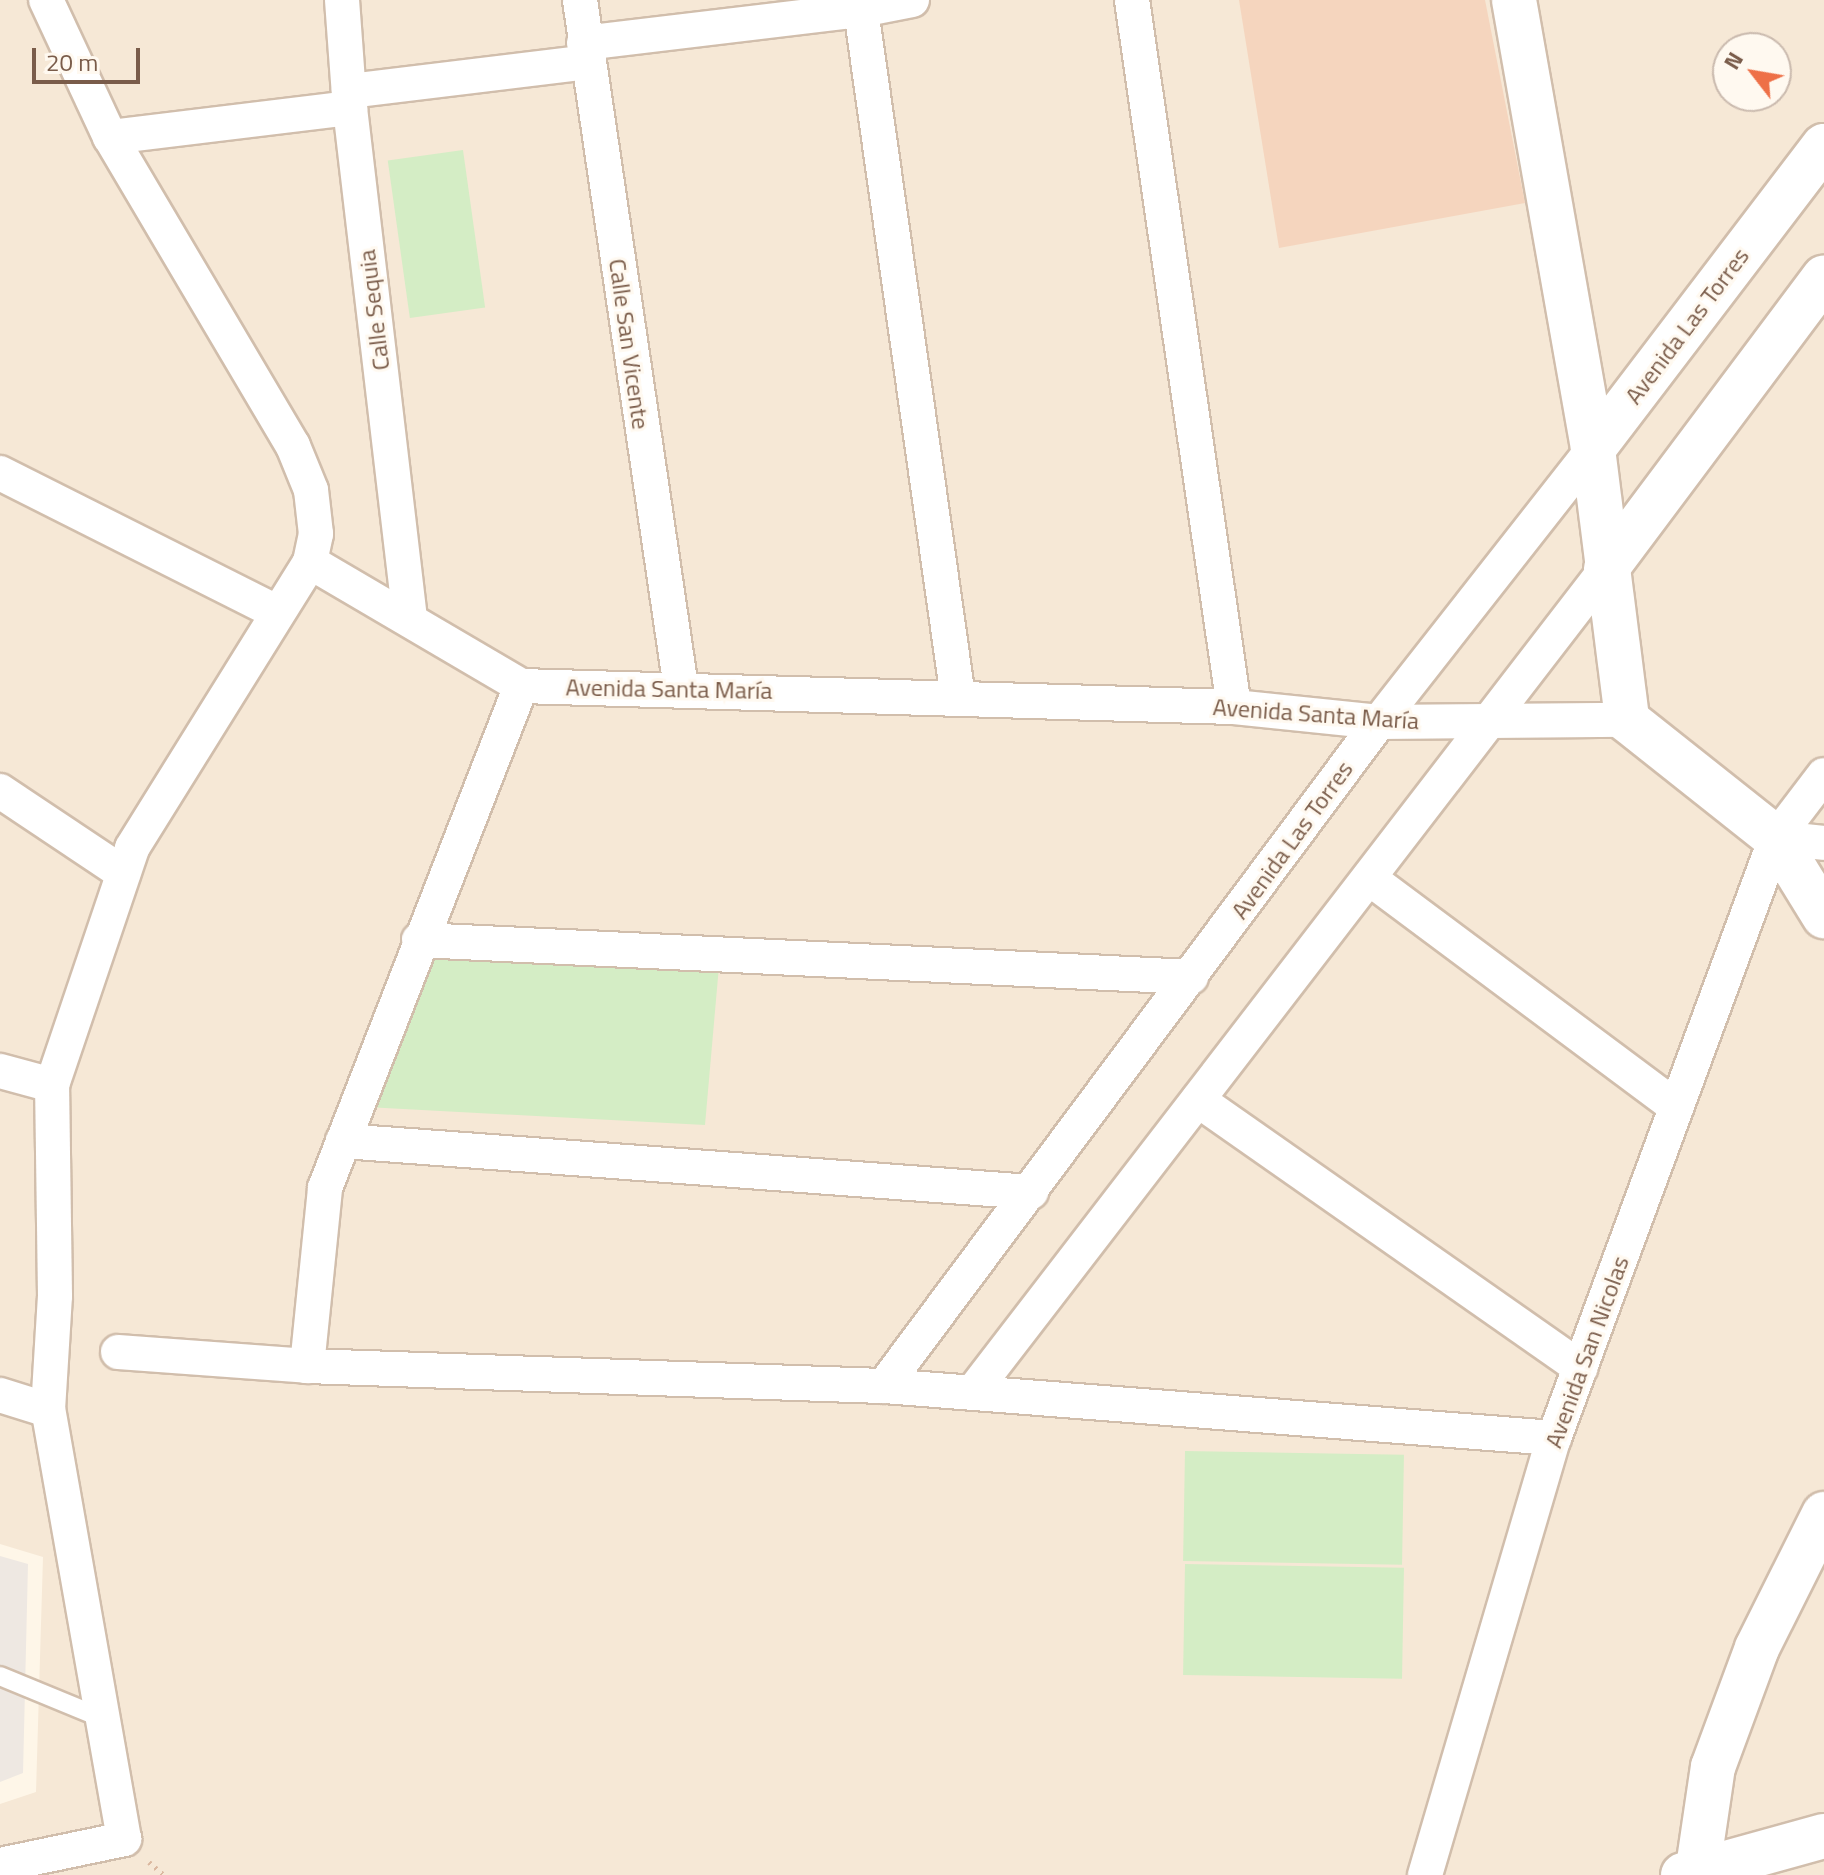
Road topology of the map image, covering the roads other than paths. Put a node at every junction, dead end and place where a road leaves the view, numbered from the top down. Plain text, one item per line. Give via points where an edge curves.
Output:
1 (46, 0) edge
2 (342, 0) edge
3 (580, 0) edge
4 (912, 0) edge
5 (1132, 0) edge
6 (1514, 0) edge
7 (861, 10) junction
8 (586, 53) junction
9 (349, 100) junction
10 (110, 137) junction
11 (1824, 146) edge
12 (1824, 278) edge
13 (1593, 449) junction
14 (4, 468) edge
15 (313, 548) junction
16 (1606, 569) junction
17 (276, 612) junction
18 (410, 619) junction
19 (521, 686) junction
20 (681, 688) junction
21 (958, 698) junction
22 (1234, 707) junction
23 (1627, 720) junction
24 (1489, 721) junction
25 (1379, 722) junction
26 (1824, 775) edge
27 (0, 791) edge
28 (1776, 838) junction
29 (1824, 843) edge
30 (123, 873) junction
31 (1369, 878) junction
32 (1824, 916) edge
33 (419, 940) junction
34 (1191, 977) junction
35 (0, 1071) edge
36 (52, 1085) junction
37 (1198, 1100) junction
38 (1676, 1107) junction
39 (343, 1141) junction
40 (1031, 1192) junction
41 (118, 1352) dead end
42 (307, 1366) junction
43 (1581, 1368) junction
44 (884, 1386) junction
45 (972, 1393) junction
46 (0, 1395) edge
47 (48, 1410) junction
48 (1554, 1438) junction
49 (1824, 1514) edge
50 (0, 1676) edge
51 (102, 1718) junction
52 (1824, 1836) edge
53 (0, 1865) edge
54 (1691, 1872) edge
55 (1425, 1875) edge

1 - 10 street
2 - 9 street, Calle Sequia
3 - 8 street, Calle San Vicente
4 - 7 street
5 - 22 street
6 - 13 street
7 - 8 street
7 - 21 street
8 - 9 street
8 - 20 street, Calle San Vicente
9 - 10 street
9 - 18 street, Calle Sequia
10 - 15 street via 293,446 311,490
11 - 13 street, Avenida Las Torres
12 - 16 street
13 - 16 street
13 - 25 street, Avenida Las Torres
14 - 17 street
15 - 17 street
15 - 18 street
16 - 23 street
16 - 24 street
17 - 30 street via 132,848
18 - 19 street
19 - 20 street, Avenida Santa María
19 - 33 street
20 - 21 street, Avenida Santa María
21 - 22 street, Avenida Santa María
22 - 25 street, Avenida Santa María
23 - 24 street, Avenida Santa María
23 - 28 street
24 - 25 street, Avenida Santa María
24 - 31 street
25 - 34 street, Avenida Las Torres
26 - 28 street, Avenida San Nicolas
27 - 30 street
28 - 29 street
28 - 32 street
28 - 38 street, Avenida San Nicolas
30 - 36 street
31 - 37 street
31 - 38 street
33 - 34 street
33 - 39 street
34 - 40 street, Avenida Las Torres
35 - 36 street
36 - 47 street via 55,1296
37 - 43 street
37 - 45 street
38 - 43 street, Avenida San Nicolas
39 - 40 street
39 - 42 street via 325,1188
40 - 44 street, Avenida Las Torres
41 - 42 street
42 - 44 street
43 - 48 street, Avenida San Nicolas
44 - 45 street
45 - 48 street
46 - 47 street
47 - 51 street
48 - 55 street, Avenida San Nicolas
49 - 54 street via 1757,1648 1713,1767
50 - 51 lane
51 - 53 street via 124,1839
52 - 54 street

